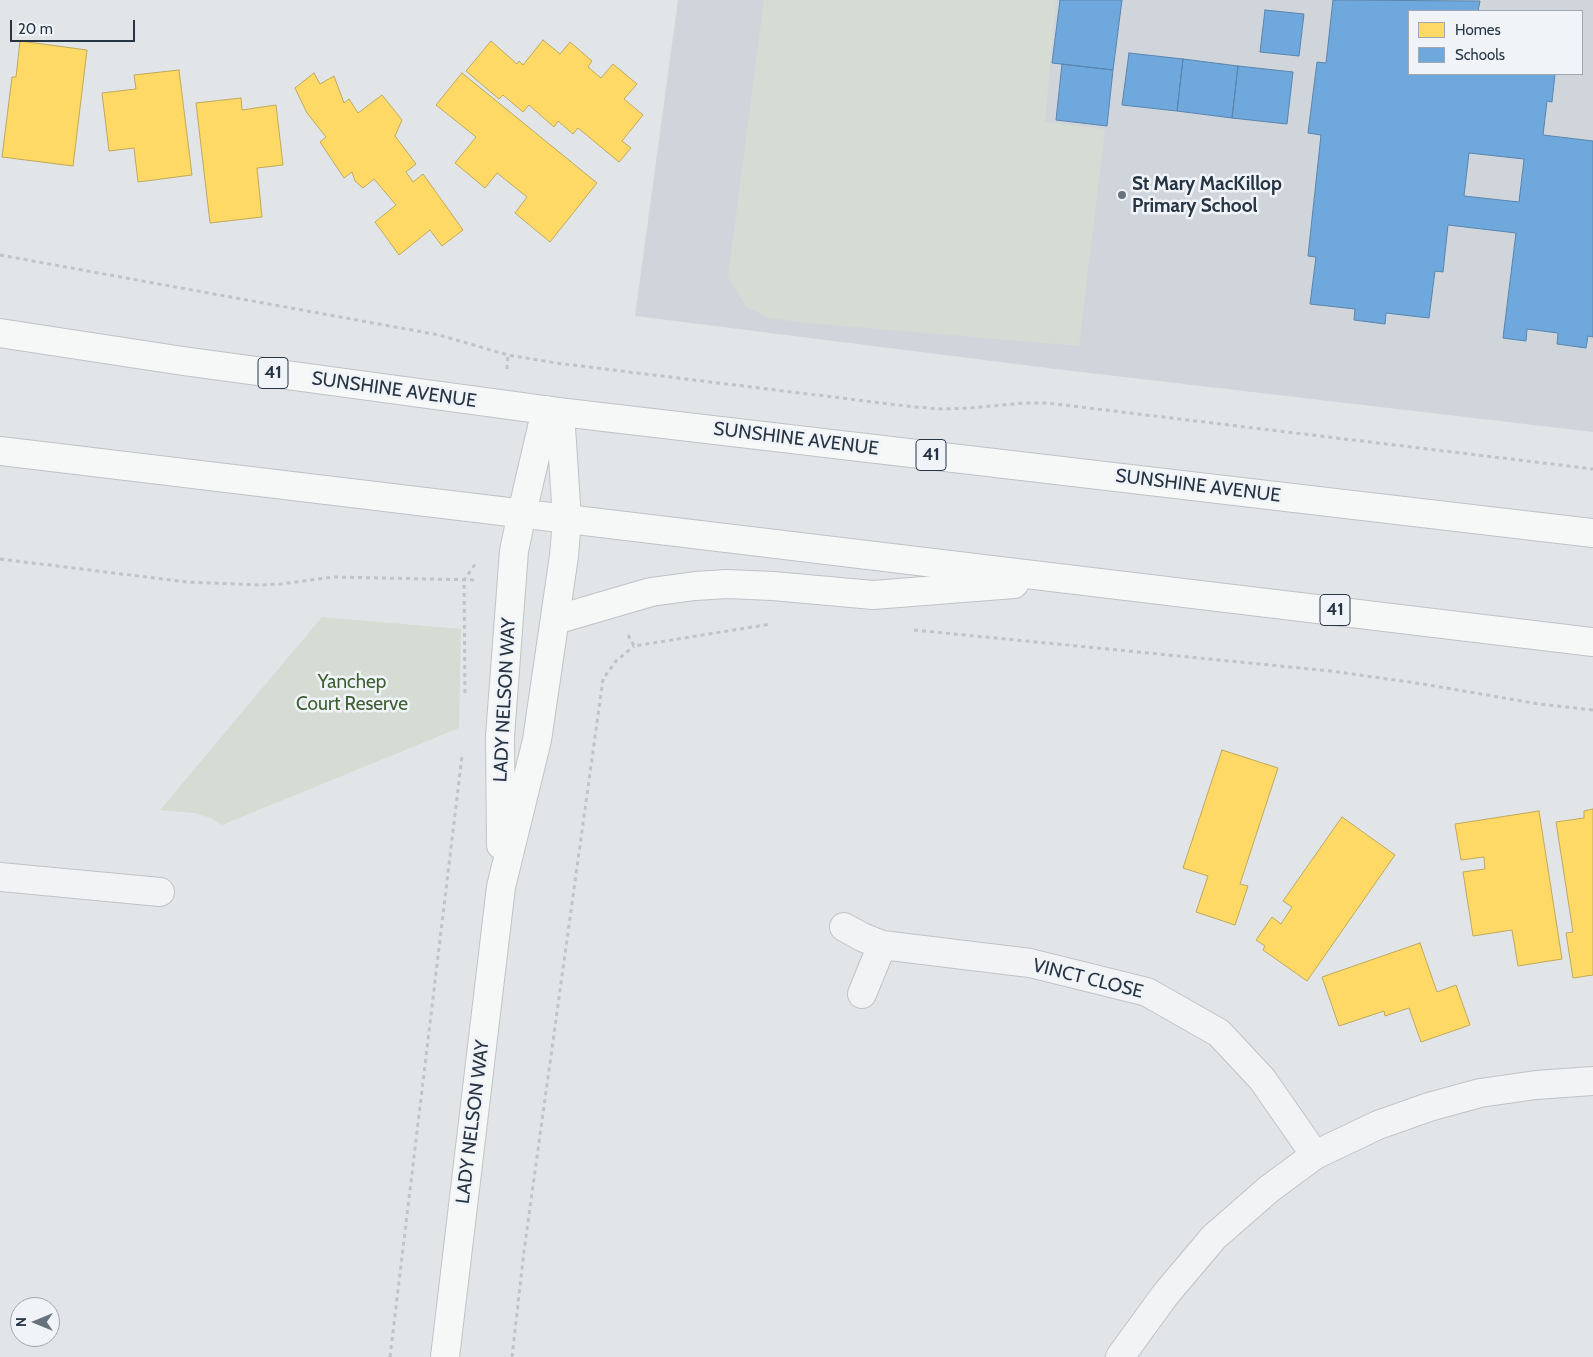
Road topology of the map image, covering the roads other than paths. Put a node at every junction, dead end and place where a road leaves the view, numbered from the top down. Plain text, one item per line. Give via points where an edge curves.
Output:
1 (0, 333) edge
2 (553, 411) junction
3 (0, 452) edge
4 (522, 513) junction
5 (567, 519) junction
6 (1593, 532) edge
7 (1078, 579) junction
8 (555, 620) junction
9 (1593, 642) edge
10 (0, 876) edge
11 (501, 887) junction
12 (160, 892) dead end
13 (844, 926) dead end
14 (882, 945) junction
15 (862, 994) dead end
16 (1593, 1081) edge
17 (1315, 1155) junction
18 (445, 1357) edge
19 (1120, 1357) edge

1 - 2 main road, SUNSHINE AVENUE / 41
2 - 4 main road, LADY NELSON WAY
2 - 5 main road, LADY NELSON WAY
2 - 6 main road, SUNSHINE AVENUE / 41
3 - 4 main road, 41
4 - 5 main road, 41
4 - 11 main road, LADY NELSON WAY via 514,551 500,736
5 - 7 main road, 41
5 - 8 main road, LADY NELSON WAY
7 - 8 main road via 873,595 727,584 651,592
7 - 9 main road, 41
8 - 11 main road, LADY NELSON WAY via 537,740
10 - 12 street
11 - 18 main road, LADY NELSON WAY
13 - 14 street, VINCT CLOSE
14 - 15 street
14 - 17 street, VINCT CLOSE via 1030,963 1147,992 1219,1033 1262,1079
16 - 17 street via 1536,1085 1438,1104 1378,1126
17 - 19 street via 1214,1237 1165,1295

